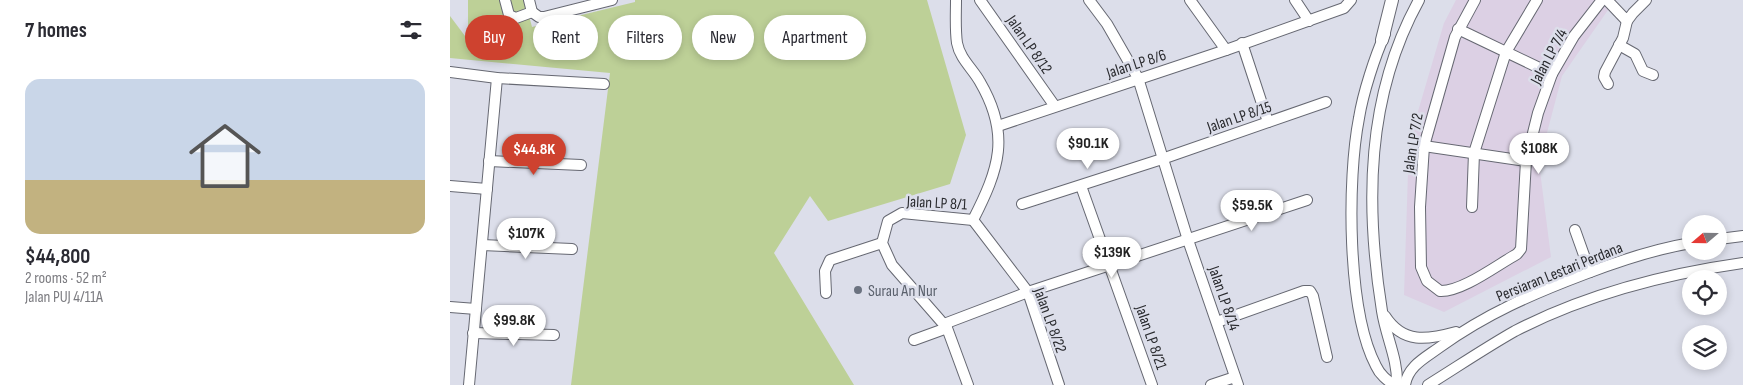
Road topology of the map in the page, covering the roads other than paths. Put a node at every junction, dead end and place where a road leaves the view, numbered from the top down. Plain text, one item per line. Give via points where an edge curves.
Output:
1 (505, 0) edge
2 (529, 0) edge
3 (612, 0) edge
4 (956, 0) edge
5 (980, 0) edge
6 (1090, 0) edge
7 (1190, 0) edge
8 (1295, 0) edge
9 (1351, 0) edge
10 (1392, 0) edge
11 (1399, 0) edge
12 (1419, 0) edge
13 (1475, 0) edge
14 (1537, 0) edge
15 (1602, 0) edge
16 (1608, 0) edge
17 (1646, 0) edge
18 (532, 12) junction
19 (1309, 21) junction
20 (1627, 21) junction
21 (1458, 29) junction
22 (1382, 40) junction
23 (1242, 43) junction
24 (1619, 45) junction
25 (1226, 50) junction
26 (1506, 52) junction
27 (450, 72) edge
28 (1552, 74) junction
29 (1653, 75) dead end
30 (497, 78) junction
31 (1138, 78) junction
32 (604, 84) dead end
33 (1608, 84) dead end
34 (1326, 102) dead end
35 (1054, 105) junction
36 (1268, 122) junction
37 (998, 126) junction
38 (1424, 146) junction
39 (1474, 153) junction
40 (1162, 159) junction
41 (489, 161) junction
42 (1526, 161) junction
43 (581, 166) dead end
44 (450, 186) edge
45 (1081, 186) junction
46 (487, 189) junction
47 (1307, 200) dead end
48 (1022, 204) dead end
49 (1472, 207) dead end
50 (973, 220) junction
51 (1575, 230) dead end
52 (1743, 236) edge
53 (1728, 238) edge
54 (1188, 240) junction
55 (882, 243) junction
56 (482, 245) junction
57 (1682, 245) edge
58 (572, 249) dead end
59 (1743, 263) edge
60 (1111, 266) junction
61 (1590, 272) junction
62 (1440, 291) joint
63 (1028, 292) junction
64 (826, 293) dead end
65 (450, 307) edge
66 (476, 309) junction
67 (1382, 311) junction
68 (1217, 322) junction
69 (945, 326) junction
70 (1464, 330) junction
71 (474, 333) junction
72 (554, 335) dead end
73 (914, 340) dead end
74 (1327, 357) dead end
75 (1237, 381) edge
76 (469, 385) edge
77 (968, 385) edge
78 (1060, 385) edge
79 (1152, 385) edge
80 (1211, 385) edge
81 (1396, 385) edge
82 (1405, 385) edge
83 (1428, 385) edge

1 - 18 street via 507,12 512,17
2 - 18 street
3 - 18 street via 544,17
4 - 37 street, Jalan LP 8/1 via 958,44 988,95
5 - 35 street, Jalan LP 8/12
6 - 31 street, Jalan LP 8/14
7 - 25 street
8 - 19 street
9 - 19 street, Jalan LP 8/6 via 1344,8
10 - 22 main road
11 - 22 street
12 - 67 street via 1408,20 1385,82 1373,148 1372,214
13 - 21 street, Jalan LP 7/2
14 - 26 street
15 - 28 street, Jalan LP 7/4 via 1574,36
16 - 20 street
17 - 20 street
19 - 23 street, Jalan LP 8/6
20 - 24 street
21 - 26 street
21 - 38 street, Jalan LP 7/2
22 - 81 street via 1359,117 1351,217 1355,280 1366,342 1376,367 1383,377
23 - 25 street, Jalan LP 8/6
23 - 36 street
24 - 29 street via 1636,54 1643,71
24 - 33 street via 1605,72
25 - 31 street, Jalan LP 8/6
26 - 28 street
26 - 39 street
27 - 30 street
28 - 42 street, Jalan LP 7/4
30 - 32 street
30 - 41 street
31 - 35 street, Jalan LP 8/6
31 - 40 street, Jalan LP 8/14
34 - 36 street, Jalan LP 8/15
35 - 37 street, Jalan LP 8/6
36 - 40 street, Jalan LP 8/15
37 - 50 street, Jalan LP 8/1 via 1000,142 996,171
38 - 39 street
38 - 62 street, Jalan LP 7/2 via 1421,267 1427,281
39 - 42 street
39 - 49 street
40 - 45 street, Jalan LP 8/15
40 - 54 street, Jalan LP 8/14
41 - 43 street
41 - 46 street
42 - 62 street, Jalan LP 7/4 via 1521,249 1452,290
44 - 46 street
45 - 48 street, Jalan LP 8/15
45 - 60 street, Jalan LP 8/21
46 - 56 street
47 - 54 street
50 - 55 street, Jalan LP 8/1 via 902,213 888,221
50 - 63 street, Jalan LP 8/22
51 - 61 street
52 - 53 street
54 - 60 street
54 - 68 street, Jalan LP 8/14
55 - 64 street via 830,260 825,271
55 - 69 street via 892,264
56 - 58 street
56 - 66 street
57 - 61 street, Persiaran Lestari Perdana via 1622,260
59 - 83 street via 1705,268 1640,284 1573,306 1517,330
60 - 63 street
60 - 79 street, Jalan LP 8/21
61 - 70 street, Persiaran Lestari Perdana via 1515,301
63 - 69 street
63 - 78 street, Jalan LP 8/22
65 - 66 street
66 - 71 street
67 - 70 street via 1398,331 1413,337 1422,339
67 - 81 street via 1387,338 1398,367
68 - 74 street via 1310,291 1314,296
68 - 75 street, Jalan LP 8/14
69 - 73 street
69 - 77 street
70 - 82 street, Persiaran Lestari Perdana via 1415,365
71 - 72 street
71 - 76 street
75 - 80 street

